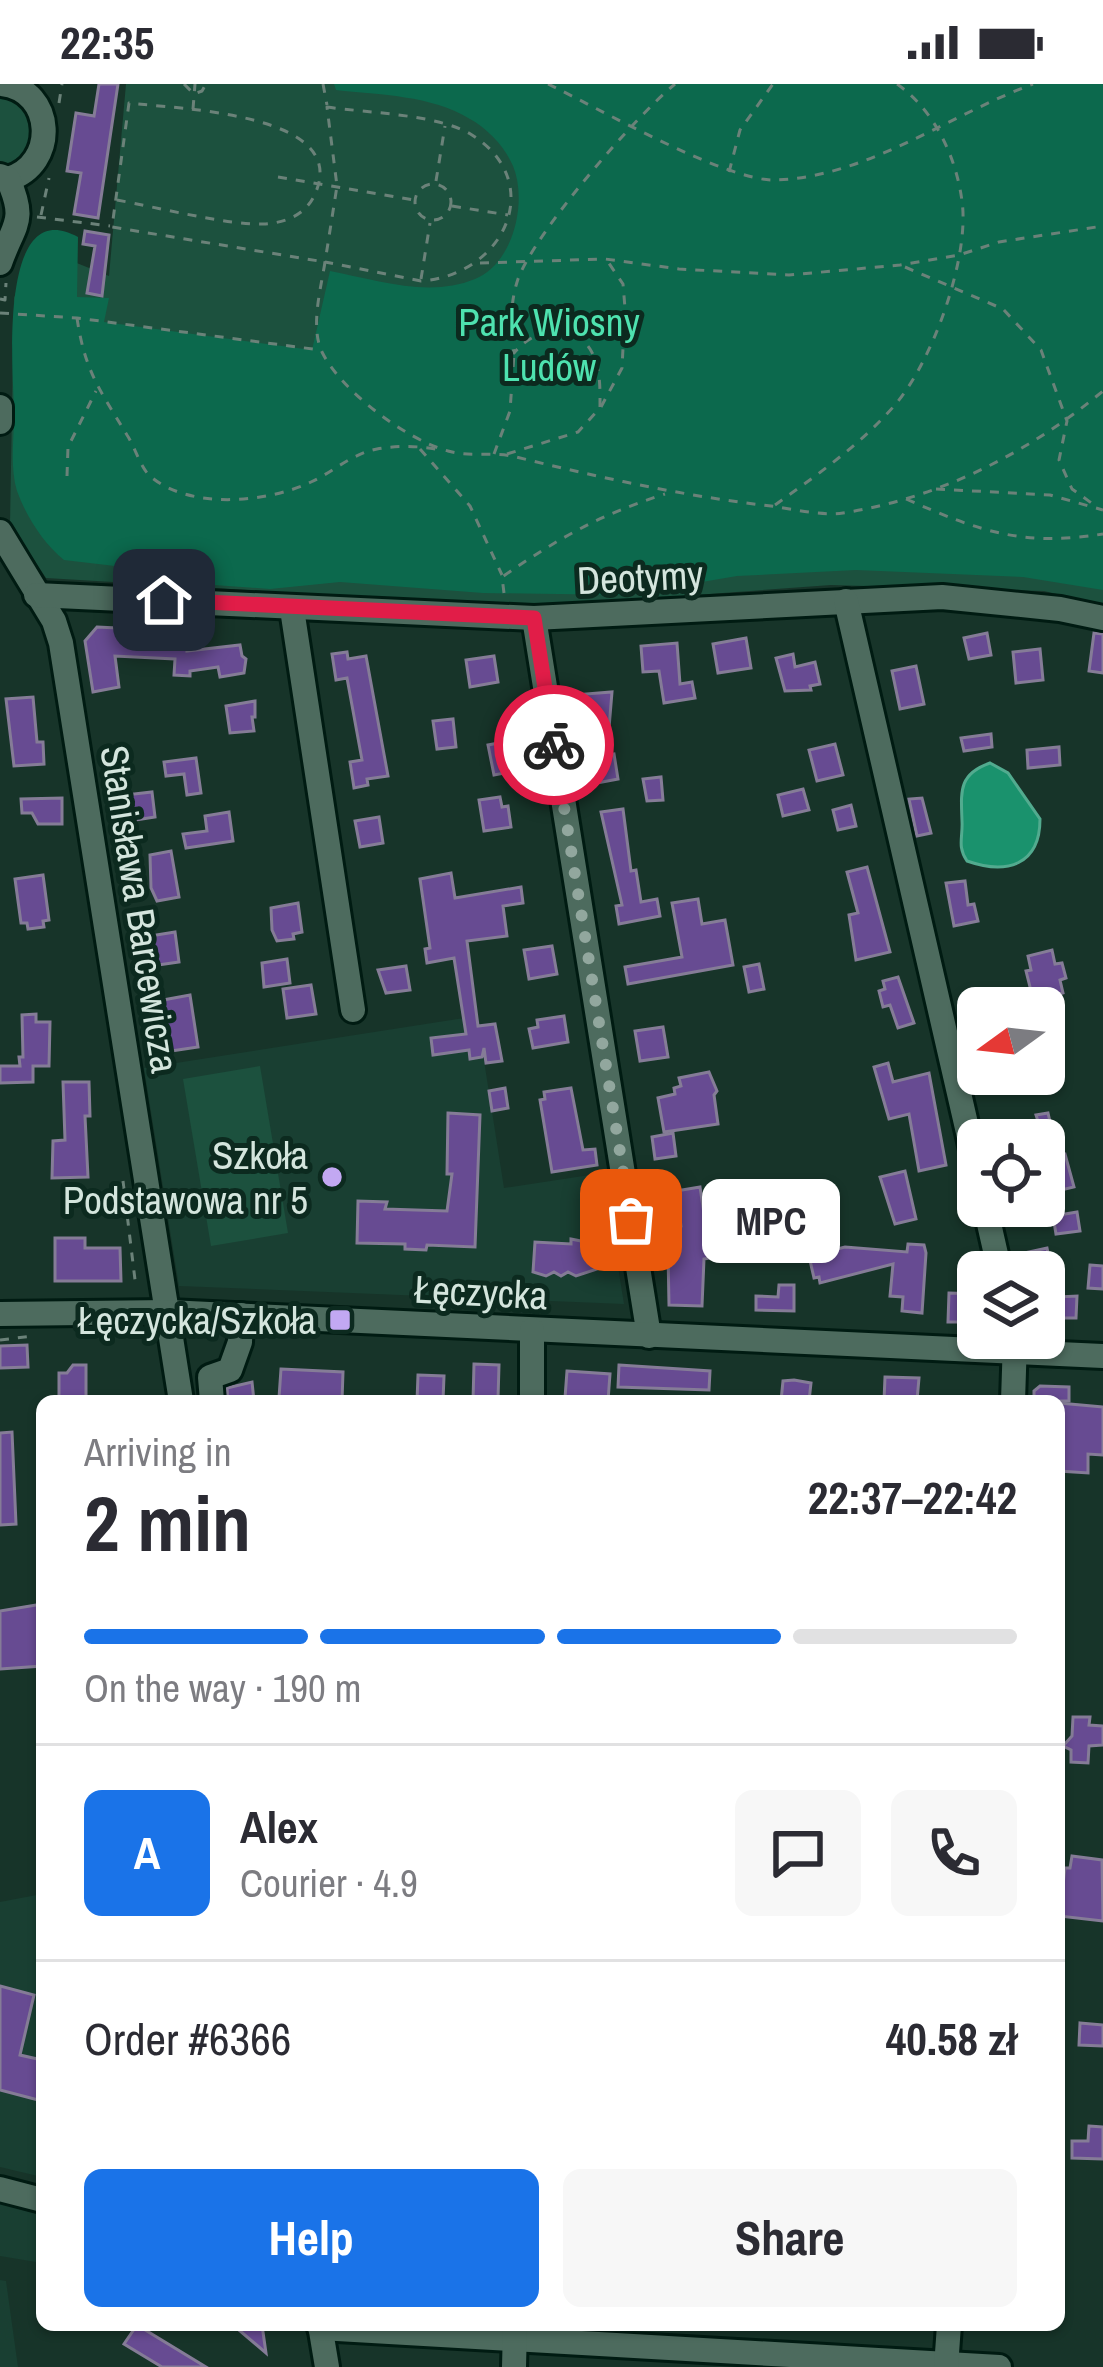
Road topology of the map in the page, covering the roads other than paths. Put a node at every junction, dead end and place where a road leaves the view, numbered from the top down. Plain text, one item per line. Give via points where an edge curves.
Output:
1 (2, 84) edge
2 (4, 177) edge
3 (3, 270) edge
4 (0, 406) edge
5 (0, 422) edge
6 (0, 532) edge
7 (37, 595) junction
8 (846, 602) junction
9 (292, 609) junction
10 (534, 618) junction
11 (1103, 618) edge
12 (353, 1010) dead end
13 (965, 1119) edge
14 (168, 1312) junction
15 (0, 1314) edge
16 (241, 1316) junction
17 (532, 1330) junction
18 (649, 1336) junction
19 (957, 1344) edge
20 (1065, 1351) edge
21 (1103, 1356) edge
22 (1015, 1359) edge
23 (180, 1395) edge
24 (212, 1395) edge
25 (532, 1395) edge
26 (1013, 1395) edge
27 (0, 2189) edge
28 (36, 2198) edge
29 (321, 2331) edge
30 (459, 2331) edge
31 (949, 2331) edge
32 (514, 2333) edge
33 (946, 2366) edge
34 (327, 2367) edge
35 (514, 2367) edge
36 (999, 2367) edge

1 - 2 street via 26,91 45,129 37,159
2 - 3 street via 24,217
4 - 5 street
6 - 7 street, Stanisława Barcewicza
7 - 9 street, Deotymy
7 - 14 street, Stanisława Barcewicza via 61,643
8 - 10 street, Deotymy
8 - 11 street, Deotymy via 975,599
8 - 13 street
9 - 10 street, Deotymy
9 - 12 street
10 - 18 street
14 - 15 street, Łęczycka
14 - 16 street, Łęczycka
14 - 23 street, Stanisława Barcewicza
16 - 17 street, Łęczycka
16 - 24 street via 230,1370 211,1377
17 - 18 street, Łęczycka
17 - 25 street
18 - 19 street, Łęczycka
20 - 21 street, Łęczycka
22 - 26 street
27 - 28 street
29 - 34 street
30 - 32 street
31 - 33 street
32 - 33 street
32 - 35 street
33 - 36 street

